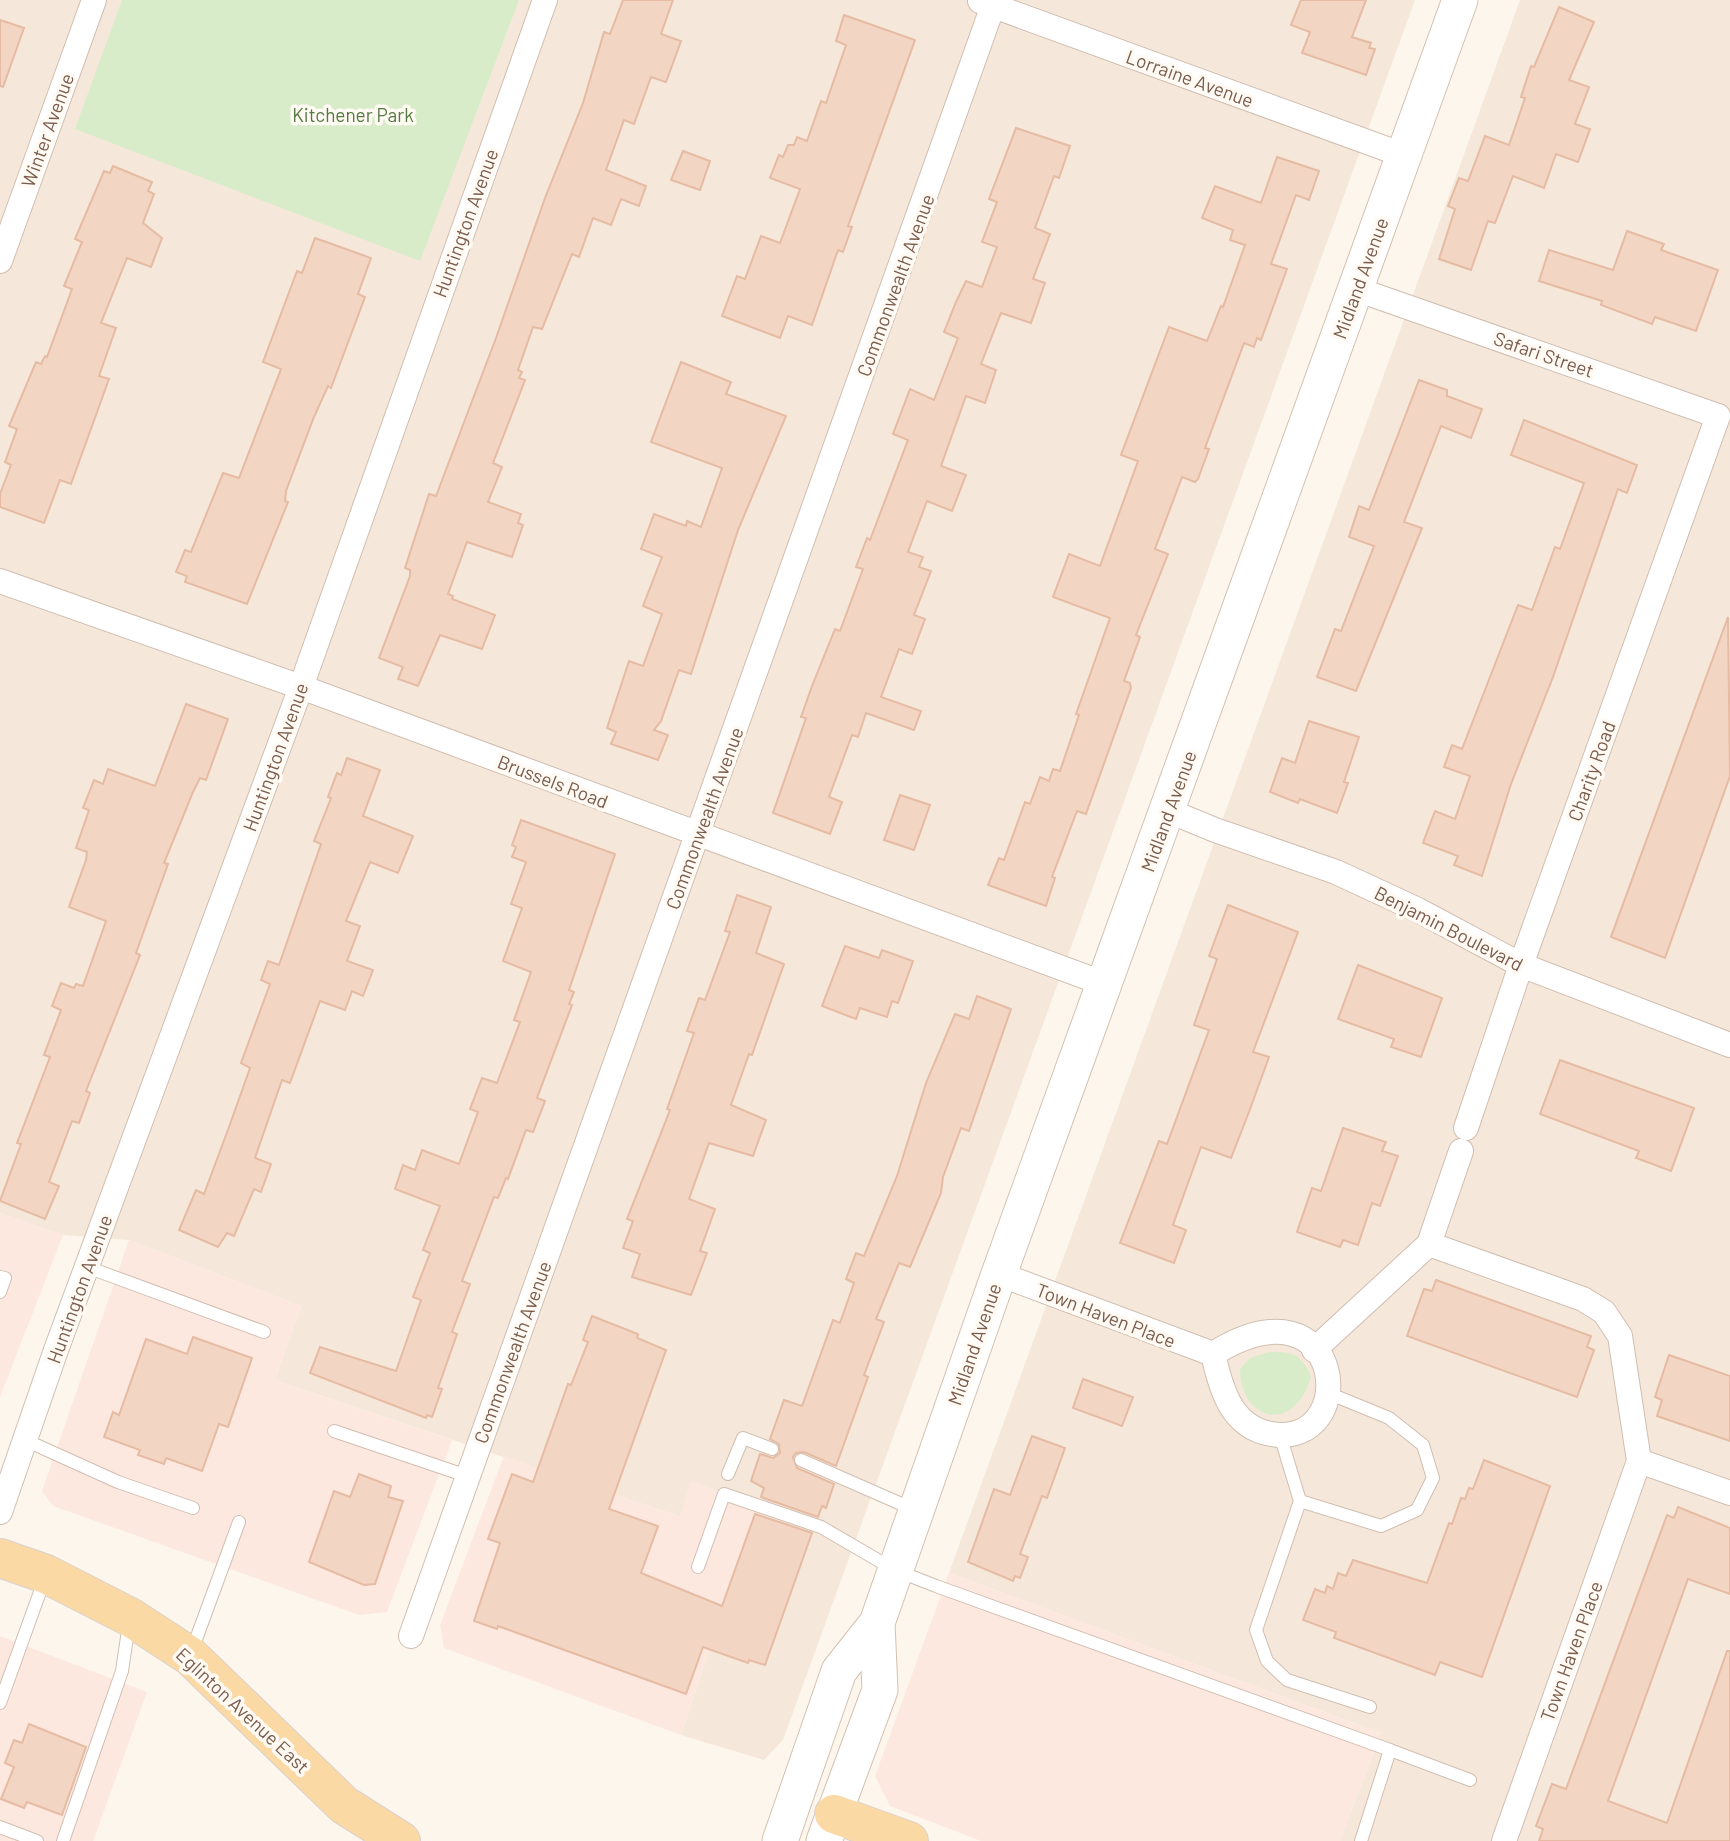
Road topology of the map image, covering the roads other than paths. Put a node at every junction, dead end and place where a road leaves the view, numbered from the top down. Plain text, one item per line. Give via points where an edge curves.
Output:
1 (94, 0) edge
2 (545, 0) edge
3 (1460, 0) edge
4 (989, 2) edge
5 (1404, 155) junction
6 (0, 261) edge
7 (1356, 289) junction
8 (1724, 412) edge
9 (0, 582) edge
10 (301, 687) junction
11 (1169, 811) junction
12 (699, 836) junction
13 (1521, 965) junction
14 (1105, 984) junction
15 (1730, 1045) edge
16 (1429, 1244) junction
17 (87, 1267) junction
18 (999, 1274) junction
19 (0, 1277) edge
20 (0, 1293) edge
21 (264, 1332) dead end
22 (1314, 1350) junction
23 (1213, 1354) junction
24 (1328, 1394) junction
25 (334, 1431) dead end
26 (1280, 1435) junction
27 (25, 1440) junction
28 (772, 1449) dead end
29 (801, 1460) dead end
30 (1639, 1461) junction
31 (728, 1475) dead end
32 (467, 1476) junction
33 (1730, 1493) edge
34 (1300, 1501) junction
35 (193, 1508) dead end
36 (915, 1511) junction
37 (0, 1512) edge
38 (239, 1522) dead end
39 (0, 1558) edge
40 (698, 1567) dead end
41 (895, 1570) junction
42 (46, 1574) junction
43 (130, 1617) junction
44 (877, 1623) junction
45 (411, 1636) dead end
46 (190, 1656) junction
47 (0, 1703) edge
48 (1370, 1707) dead end
49 (1390, 1750) junction
50 (1470, 1780) dead end
51 (0, 1827) edge
52 (829, 1827) edge
53 (37, 1841) edge
54 (63, 1841) edge
55 (401, 1841) edge
56 (780, 1841) edge
57 (909, 1841) edge
58 (1361, 1841) edge
59 (1504, 1841) edge

1 - 6 street, Winter Avenue
2 - 10 street, Huntington Avenue
3 - 5 main road, Midland Avenue
4 - 5 street, Lorraine Avenue
4 - 12 street, Commonwealth Avenue
5 - 7 main road, Midland Avenue
7 - 8 street, Safari Street
7 - 11 main road, Midland Avenue
8 - 13 street, Charity Road
9 - 10 street, Brussels Road
10 - 12 street, Brussels Road
10 - 17 street, Huntington Avenue
11 - 13 street, Benjamin Boulevard via 1336,872
11 - 14 main road, Midland Avenue
12 - 14 street, Brussels Road
12 - 32 street, Commonwealth Avenue
13 - 15 street, Benjamin Boulevard
13 - 16 street, Charity Road
14 - 18 main road, Midland Avenue
16 - 22 street
16 - 30 street, Town Haven Place via 1583,1299 1604,1312 1620,1336
17 - 21 lane
17 - 27 street, Huntington Avenue
18 - 23 street, Town Haven Place
18 - 36 main road, Midland Avenue
19 - 20 lane via 5,1278
22 - 23 street via 1305,1340 1275,1329 1231,1342
22 - 24 street via 1324,1359
23 - 26 street via 1230,1406 1243,1422 1258,1432
24 - 26 street via 1314,1423
24 - 34 lane via 1389,1418 1415,1438 1423,1445 1433,1478 1417,1510 1381,1526
25 - 32 lane
26 - 34 lane
27 - 35 lane via 118,1482
27 - 37 street, Huntington Avenue
28 - 31 lane via 743,1438
29 - 36 lane
30 - 33 street
30 - 59 street, Town Haven Place
32 - 45 street, Commonwealth Avenue
34 - 48 lane via 1256,1630 1267,1661 1287,1680
36 - 41 main road, Midland Avenue
38 - 46 lane
39 - 42 main road, Eglinton Avenue East
40 - 41 lane via 724,1494 821,1527
41 - 44 main road, Midland Avenue
41 - 49 lane
42 - 43 main road, Eglinton Avenue East
42 - 47 lane
43 - 46 main road, Eglinton Avenue East
43 - 54 lane via 122,1671
44 - 52 main road, Midland Avenue via 880,1690
44 - 56 main road, Midland Avenue via 839,1671
46 - 55 main road, Eglinton Avenue East via 344,1805
49 - 50 lane
49 - 58 lane
51 - 53 lane
52 - 57 main road

